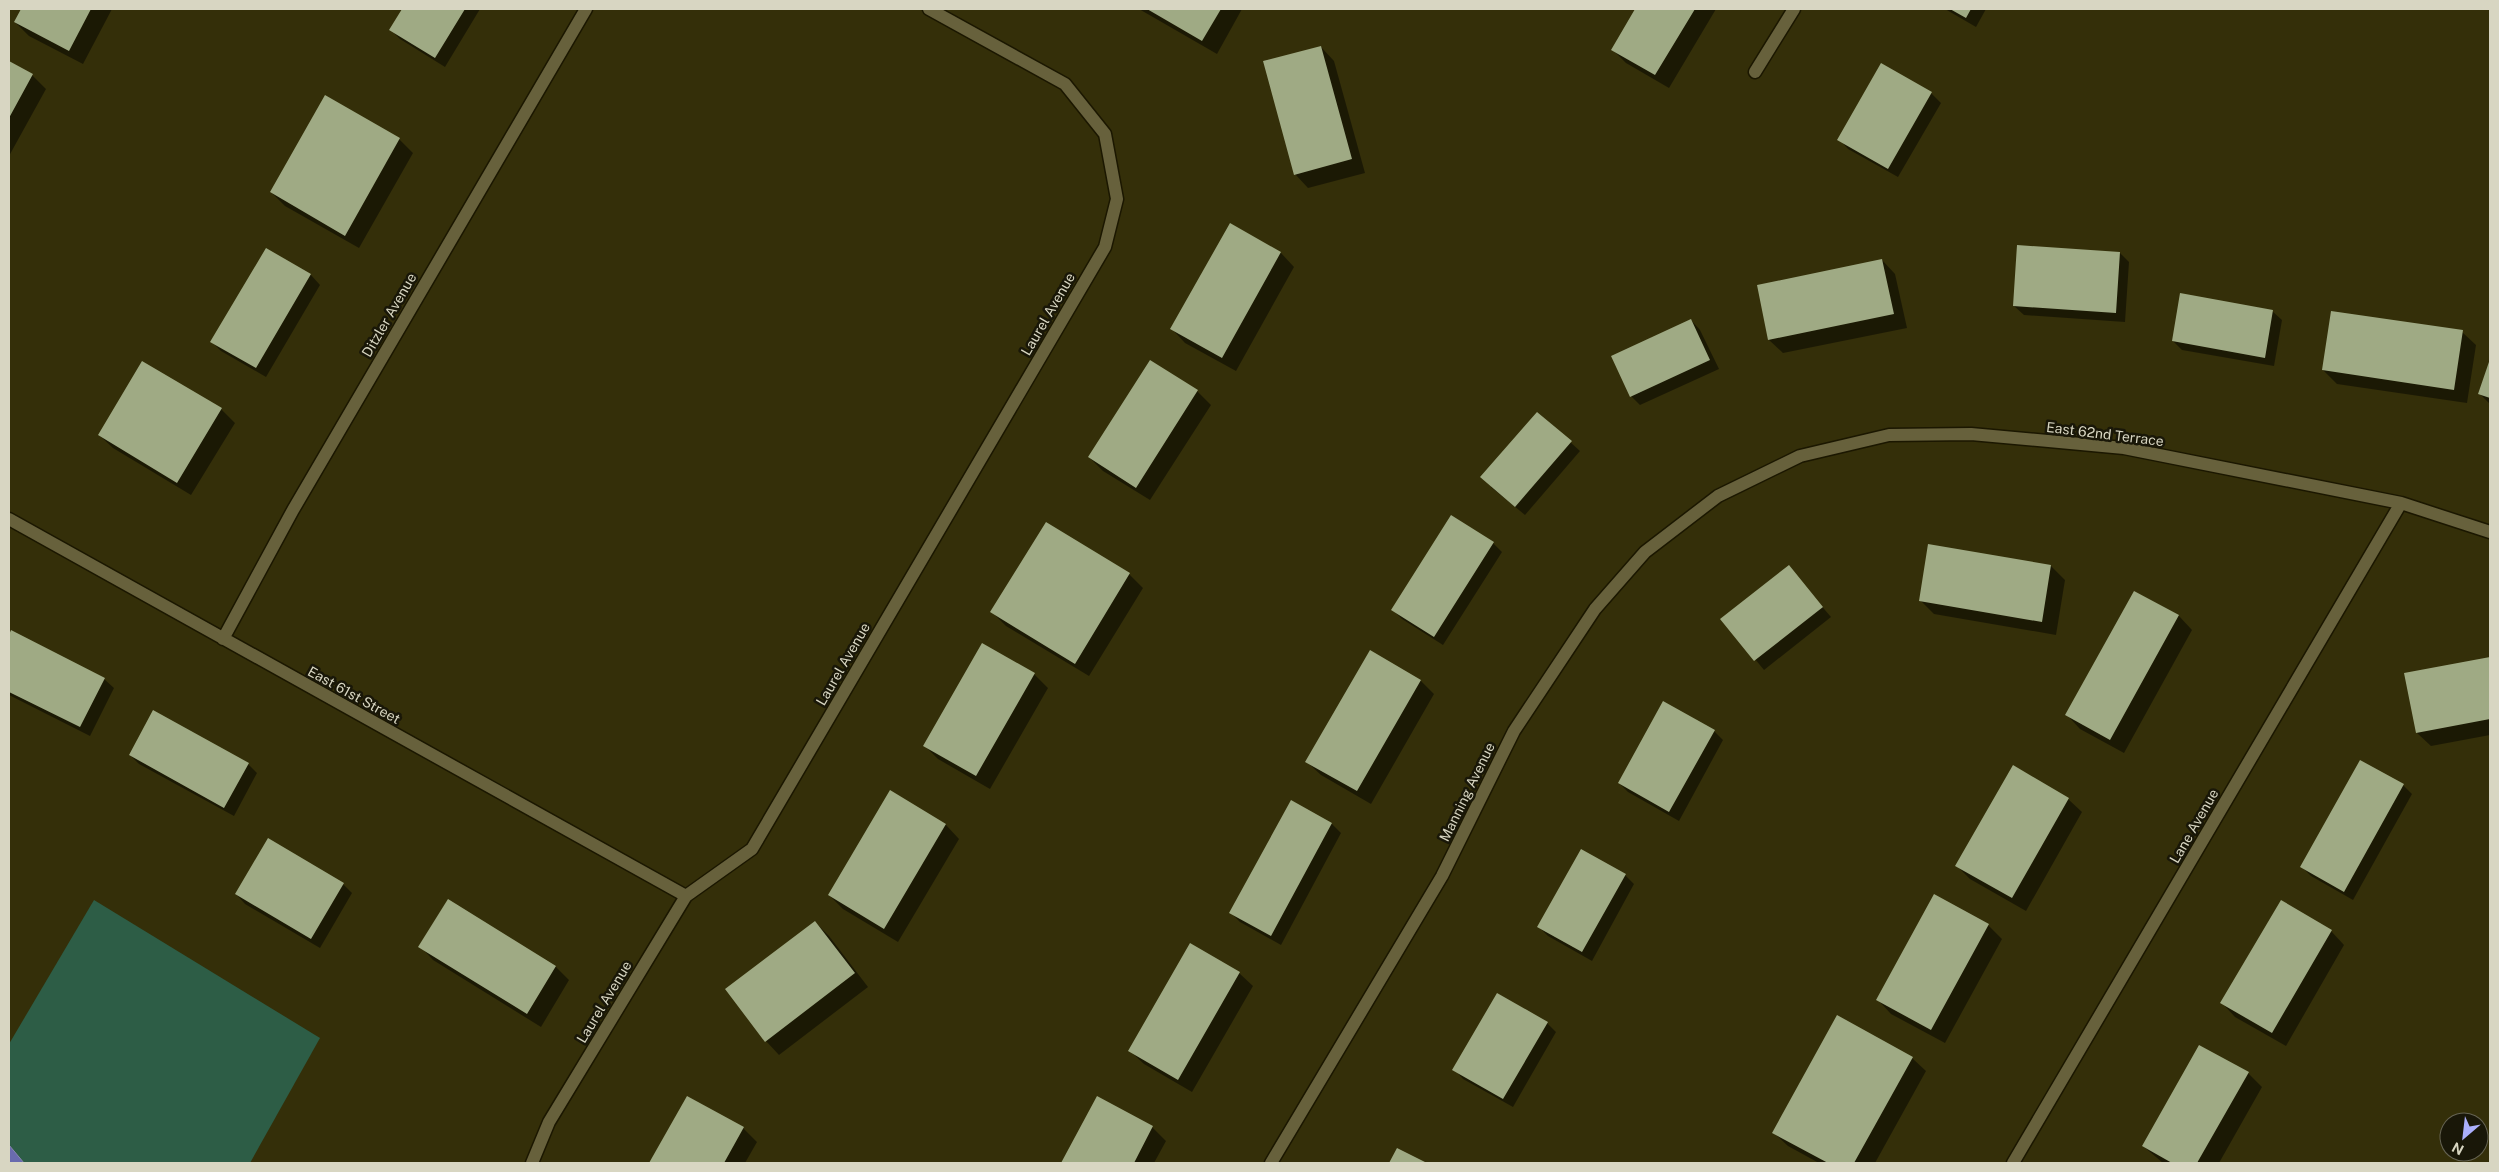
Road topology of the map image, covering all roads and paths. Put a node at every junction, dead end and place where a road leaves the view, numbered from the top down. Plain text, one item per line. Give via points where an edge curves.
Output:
1 (586, 9) edge
2 (929, 9) edge
3 (1794, 9) edge
4 (1755, 72) dead end
5 (1746, 482) joint
6 (2402, 503) junction
7 (9, 519) edge
8 (2490, 532) edge
9 (223, 639) junction
10 (686, 896) junction
11 (532, 1163) edge
12 (1271, 1163) edge
13 (2013, 1163) edge

1 - 9 street, Ditzler Avenue via 292,510
2 - 10 street, Laurel Avenue via 1065,84 1105,134 1117,199 1105,246 752,849
3 - 4 street
5 - 6 street, East 62nd Terrace via 1800,456 1889,435 1971,434 2124,448
5 - 12 street, Manning Avenue via 1718,496 1645,552 1595,609 1514,731 1442,876
6 - 8 street, East 62nd Terrace
6 - 13 street, Lane Avenue
7 - 9 street, East 61st Street
9 - 10 street, East 61st Street
10 - 11 street, Laurel Avenue via 549,1122

